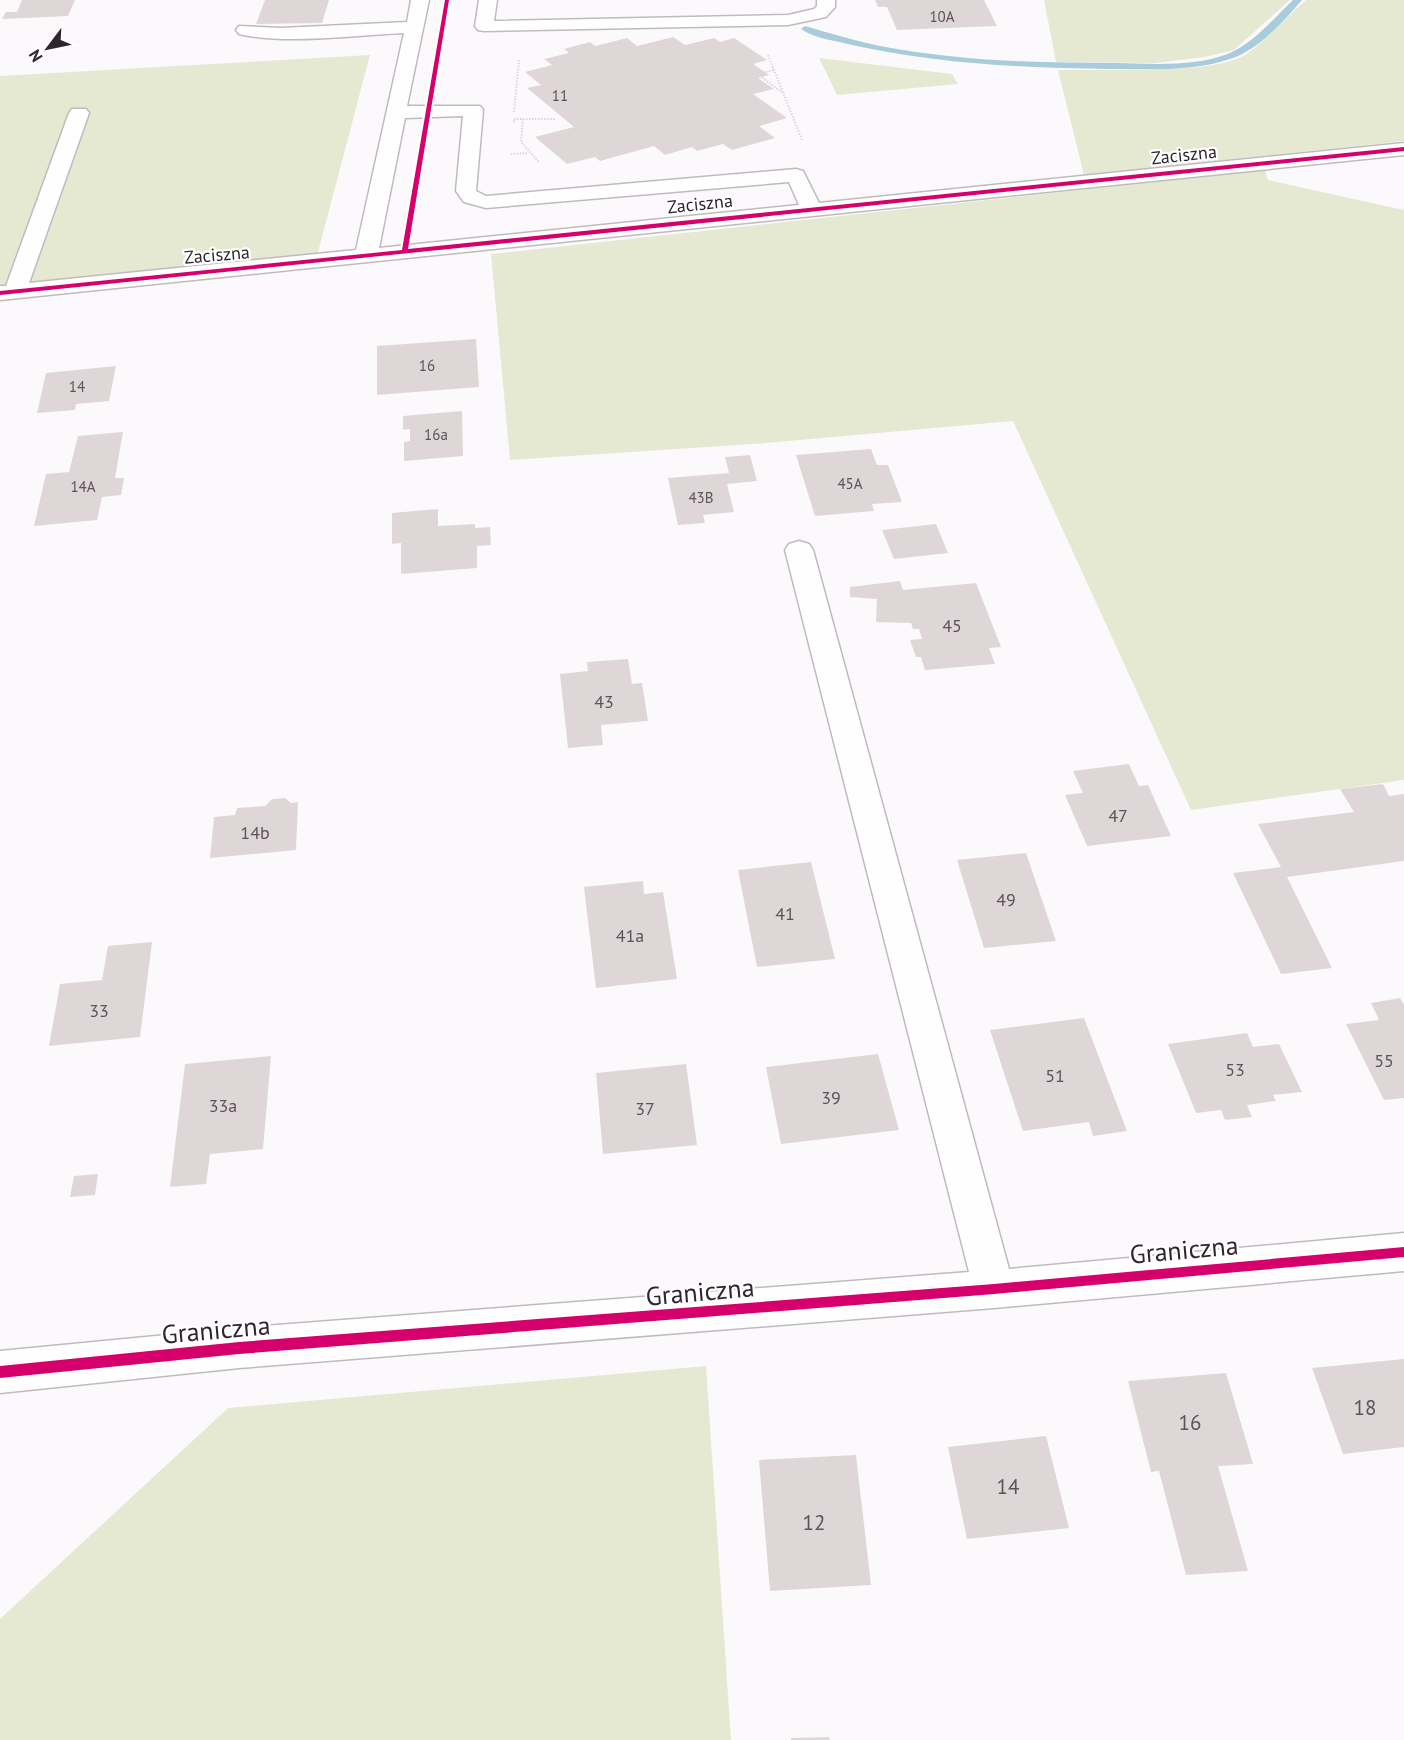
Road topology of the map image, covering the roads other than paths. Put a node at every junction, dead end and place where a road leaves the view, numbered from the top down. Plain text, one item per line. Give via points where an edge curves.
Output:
1 (420, 0) edge
2 (488, 0) edge
3 (826, 0) edge
4 (414, 27) junction
5 (245, 30) dead end
6 (397, 112) junction
7 (79, 113) dead end
8 (1404, 149) edge
9 (821, 208) junction
10 (366, 256) junction
11 (7, 292) edge
12 (799, 550) dead end
13 (1404, 1252) edge
14 (994, 1289) junction
15 (0, 1372) edge

1 - 4 street
2 - 3 street via 484,26 788,20 820,13
4 - 5 street via 281,33
4 - 6 street
6 - 9 street via 473,110 466,191 471,198 486,202 796,175
6 - 10 street
7 - 11 street
8 - 9 street, Zaciszna
9 - 10 street, Zaciszna
10 - 11 street, Zaciszna
12 - 14 street
13 - 14 street, Graniczna
14 - 15 street, Graniczna via 239,1348

